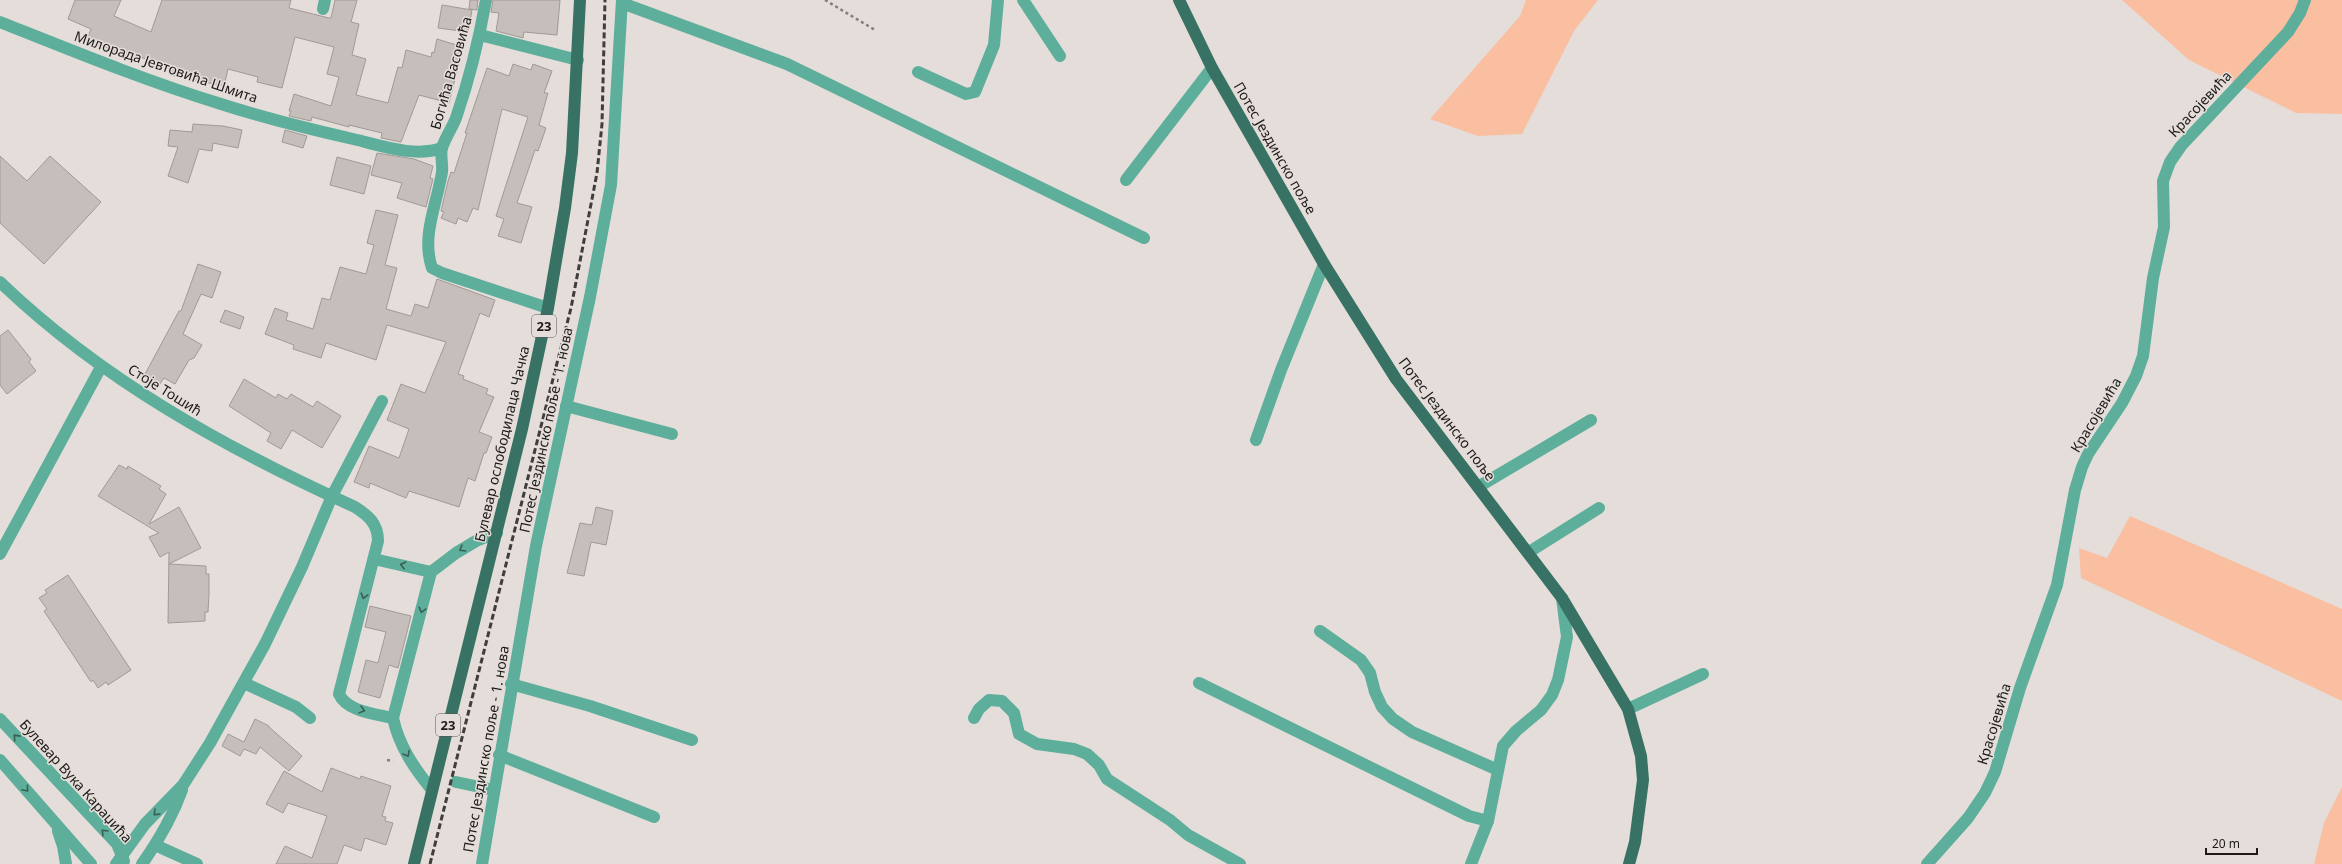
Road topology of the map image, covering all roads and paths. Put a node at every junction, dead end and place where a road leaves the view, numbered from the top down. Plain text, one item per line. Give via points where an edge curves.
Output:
1 (486, 0) edge
2 (580, 0) edge
3 (825, 0) edge
4 (998, 0) edge
5 (1023, 0) edge
6 (1179, 0) edge
7 (2305, 0) edge
8 (622, 2) edge
9 (0, 22) edge
10 (875, 30) dead end
11 (480, 35) junction
12 (1060, 56) dead end
13 (578, 60) junction
14 (1212, 68) junction
15 (918, 72) dead end
16 (442, 148) junction
17 (1126, 180) dead end
18 (1144, 238) dead end
19 (1324, 264) junction
20 (0, 282) edge
21 (548, 308) junction
22 (102, 367) junction
23 (382, 401) dead end
24 (566, 406) junction
25 (1591, 420) dead end
26 (672, 434) dead end
27 (1256, 440) dead end
28 (1478, 487) junction
29 (332, 496) junction
30 (1599, 508) dead end
31 (497, 533) junction
32 (1529, 552) junction
33 (0, 554) edge
34 (374, 559) junction
35 (432, 572) junction
36 (1562, 598) junction
37 (1320, 631) dead end
38 (1703, 674) dead end
39 (244, 683) junction
40 (1199, 683) dead end
41 (511, 684) junction
42 (1628, 710) junction
43 (310, 718) dead end
44 (394, 718) junction
45 (974, 718) dead end
46 (0, 719) edge
47 (692, 740) dead end
48 (499, 755) junction
49 (0, 760) edge
50 (1498, 770) junction
51 (456, 782) dead end
52 (183, 785) junction
53 (432, 790) junction
54 (494, 790) junction
55 (654, 817) dead end
56 (1488, 821) junction
57 (55, 825) junction
58 (155, 845) junction
59 (121, 861) edge
60 (66, 864) edge
61 (90, 864) edge
62 (142, 864) edge
63 (197, 864) edge
64 (414, 864) edge
65 (482, 864) edge
66 (1240, 864) edge
67 (1471, 864) edge
68 (1629, 864) edge
69 (1927, 864) edge

1 - 11 street, Богића Васовића
2 - 13 main road, Булевар ослободилаца Чачка / 23
3 - 10 path
4 - 15 street via 994,45 974,92 966,94
5 - 12 street
6 - 14 main road, Потес Јездинско поље
7 - 69 street, Красојевића via 2288,32 2181,146 2170,162 2163,181 2164,227 2153,278 2141,362 2122,403 2082,467 2075,490 2057,585 2020,688 1995,772 1985,793 1968,818
8 - 18 street via 787,64
8 - 24 street, Потес Јездинско поље - 1. нова via 611,185
9 - 16 street, Милорада Јевтовића Шмита via 144,78 245,112 406,150 425,152
11 - 13 street
11 - 16 street, Богића Васовића via 456,118
13 - 21 main road, Булевар ослободилаца Чачка / 23 via 571,160
14 - 17 street
14 - 19 main road, Потес Јездинско поље
16 - 21 street, Богића Васовића via 442,170 428,241 432,268
19 - 27 street
19 - 28 main road, Потес Јездинско поље via 1396,379
20 - 22 street, Стоје Тошић
21 - 31 main road, Булевар ослободилаца Чачка / 23
22 - 29 street, Стоје Тошић via 210,435
22 - 33 street
23 - 29 street
24 - 26 street
24 - 41 street, Потес Јездинско поље - 1. нова via 536,546
25 - 28 street
28 - 32 main road, Потес Јездинско поље
29 - 34 street, Стоје Тошић via 355,506 372,520 378,529
29 - 39 street via 302,567
30 - 32 street
31 -> 35 street via 476,541
31 - 53 main road, Булевар ослободилаца Чачка / 23
32 - 36 main road, Потес Јездинско поље
35 -> 34 street
34 -> 44 street via 339,694 347,704 356,708
35 -> 44 street
36 - 42 main road, Потес Јездинско поље
36 - 50 street via 1567,638 1558,680 1552,695 1541,710 1503,746
37 - 50 street via 1361,660 1370,674 1382,707 1394,719 1412,732
38 - 42 street
39 - 43 street via 296,707
39 - 52 street
40 - 56 street via 1469,816
41 - 47 street via 590,706
41 - 48 street, Потес Јездинско поље - 1. нова
42 - 68 main road, Потес Јездинско поље via 1641,756 1643,780 1635,842
44 -> 53 street via 396,731 408,758
45 - 66 street via 989,700 1002,701 1014,713 1019,734 1037,744 1074,749 1087,754 1099,765 1107,779 1170,820 1188,835
59 -> 46 street, Булевар Вука Караџића via 117,844
48 - 54 street, Потес Јездинско поље - 1. нова
48 - 55 street
49 -> 57 street
50 - 56 street
51 - 54 street
52 - 58 street via 173,814
52 -> 59 street via 145,824
53 - 64 main road, Булевар ослободилаца Чачка / 23
54 - 65 street, Потес Јездинско поље - 1. нова
56 - 67 street
57 - 60 street via 64,846
57 - 61 street
58 - 62 street
58 - 63 street

